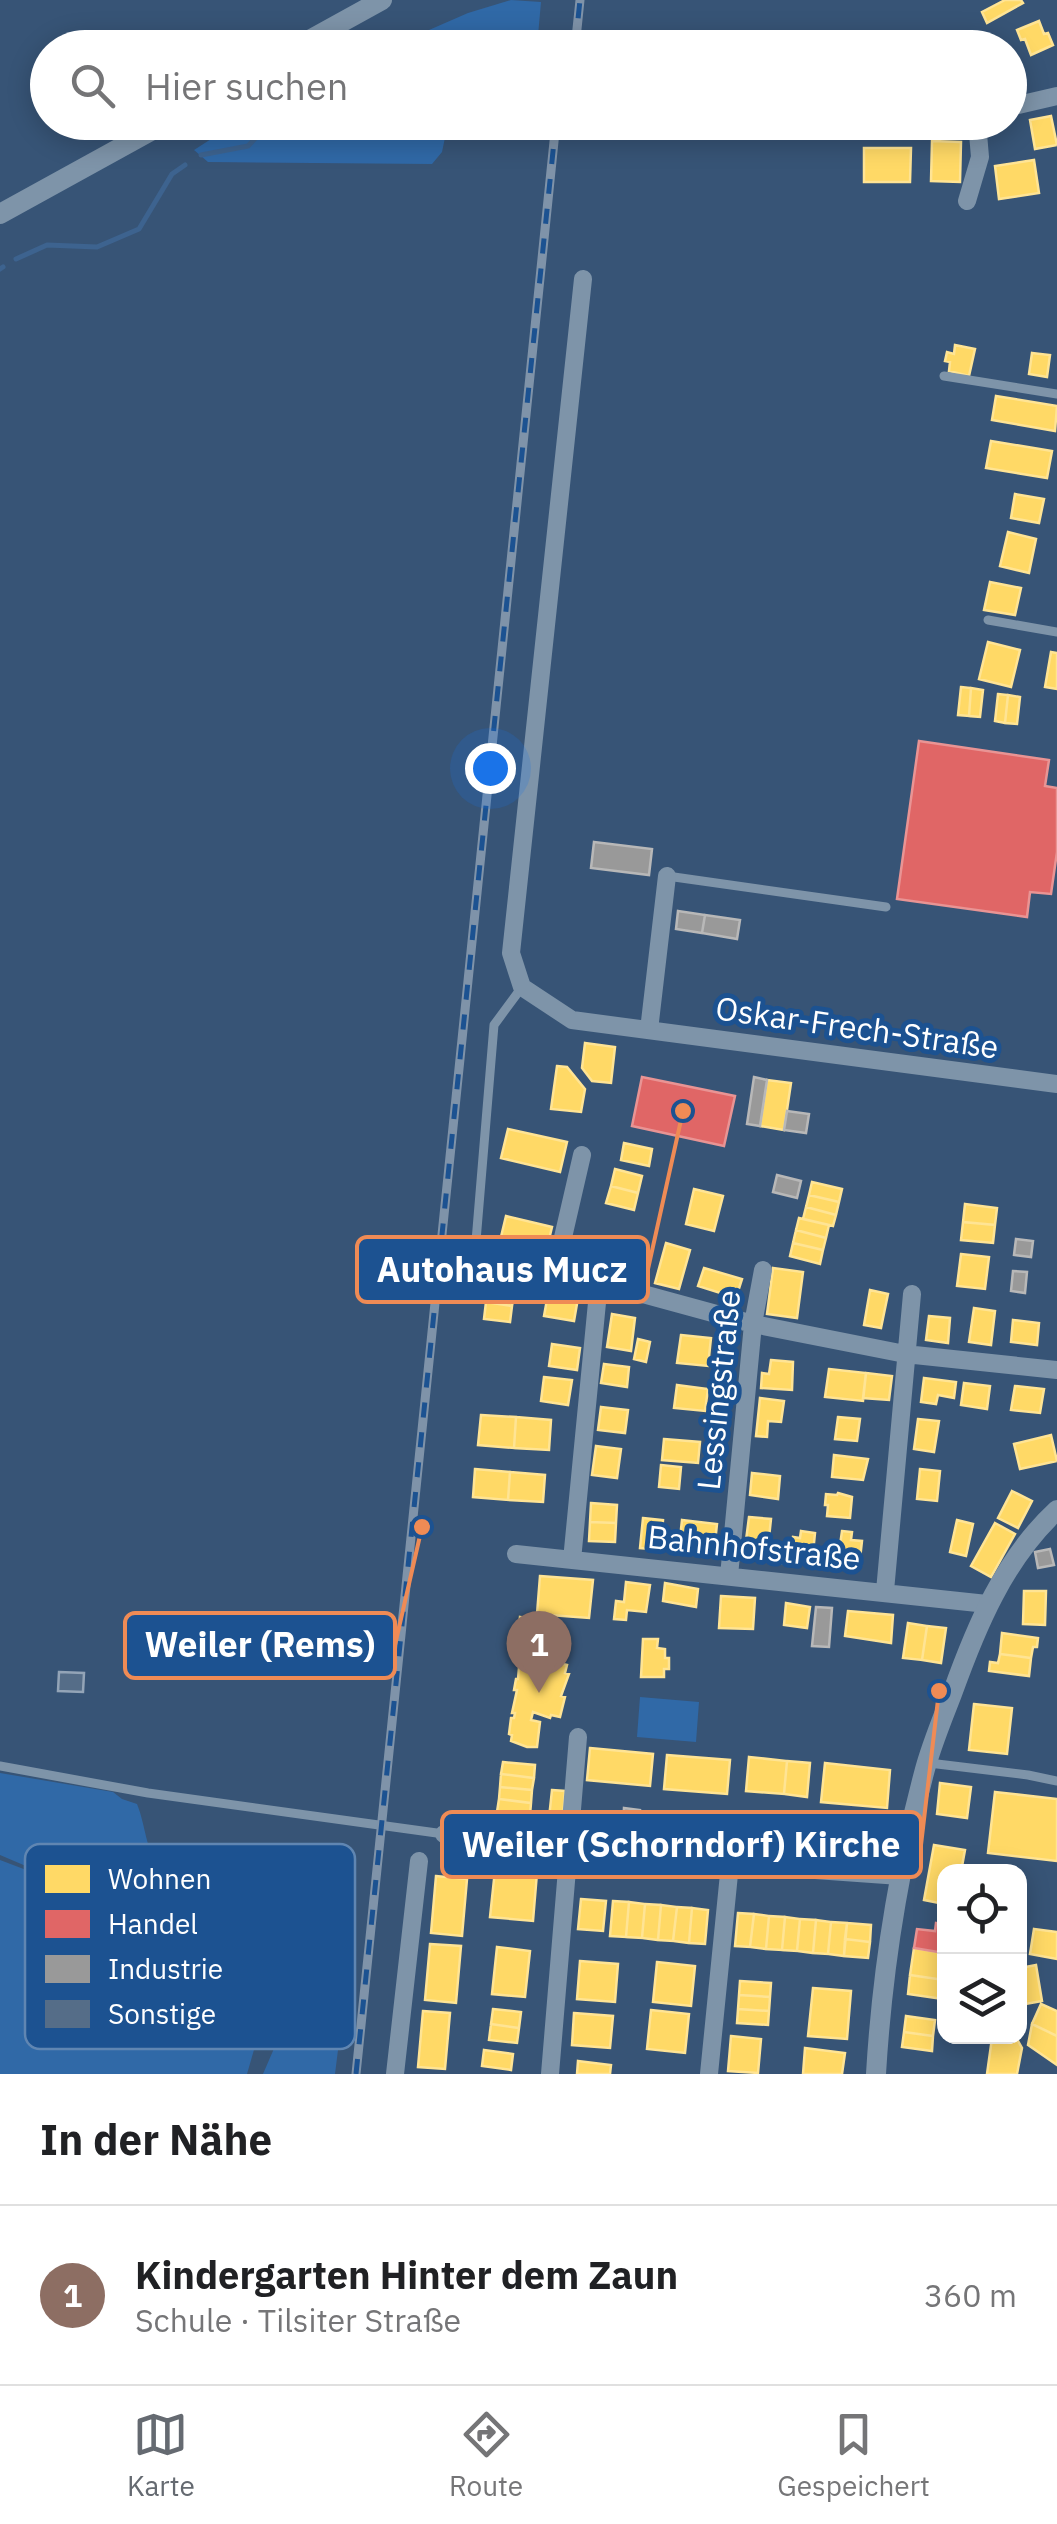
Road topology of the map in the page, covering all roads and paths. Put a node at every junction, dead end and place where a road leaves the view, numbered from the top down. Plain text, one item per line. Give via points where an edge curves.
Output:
1 (382, 0) edge
2 (328, 30) edge
3 (1057, 96) edge
4 (1027, 104) edge
5 (134, 140) edge
6 (979, 140) edge
7 (967, 201) dead end
8 (0, 214) edge
9 (583, 279) dead end
10 (944, 376) dead end
11 (1057, 394) edge
12 (988, 620) dead end
13 (1057, 632) edge
14 (668, 876) joint
15 (886, 908) dead end
16 (522, 987) junction
17 (649, 1030) junction
18 (1057, 1084) edge
19 (582, 1155) dead end
20 (481, 1256) joint
21 (763, 1270) dead end
22 (555, 1272) junction
23 (599, 1282) junction
24 (912, 1294) dead end
25 (753, 1324) junction
26 (905, 1354) junction
27 (1057, 1370) edge
28 (1057, 1510) edge
29 (516, 1554) dead end
30 (572, 1560) junction
31 (729, 1576) junction
32 (886, 1591) junction
33 (987, 1604) junction
34 (578, 1737) dead end
35 (927, 1763) junction
36 (0, 1766) edge
37 (1057, 1781) edge
38 (444, 1834) joint
39 (570, 1846) junction
40 (419, 1860) dead end
41 (730, 1864) junction
42 (900, 1876) junction
43 (395, 2074) edge
44 (550, 2074) edge
45 (708, 2074) edge
46 (876, 2074) edge

1 - 2 street
3 - 4 street
5 - 8 street
6 - 7 street
9 - 16 street via 511,953
10 - 11 lane
12 - 13 lane
14 - 15 lane
14 - 17 street
16 - 17 street, Oskar-Frech-Straße via 572,1020
16 - 20 lane via 494,1025 476,1240
17 - 18 street, Oskar-Frech-Straße
19 - 22 street
20 - 22 street
21 - 25 street, Lessingstraße
22 - 23 street
23 - 25 street
23 - 30 street
24 - 26 street
25 - 26 street
25 - 31 street, Lessingstraße
26 - 27 street
26 - 32 street
28 - 33 street via 1038,1527
29 - 30 street, Bahnhofstraße
30 - 31 street, Bahnhofstraße
31 - 32 street, Bahnhofstraße
32 - 33 street, Bahnhofstraße
33 - 35 street
34 - 39 street
35 - 37 lane
35 - 42 street
36 - 38 lane
38 - 39 street
39 - 41 street
39 - 44 street
40 - 43 street
41 - 42 street
41 - 45 street
42 - 46 street

